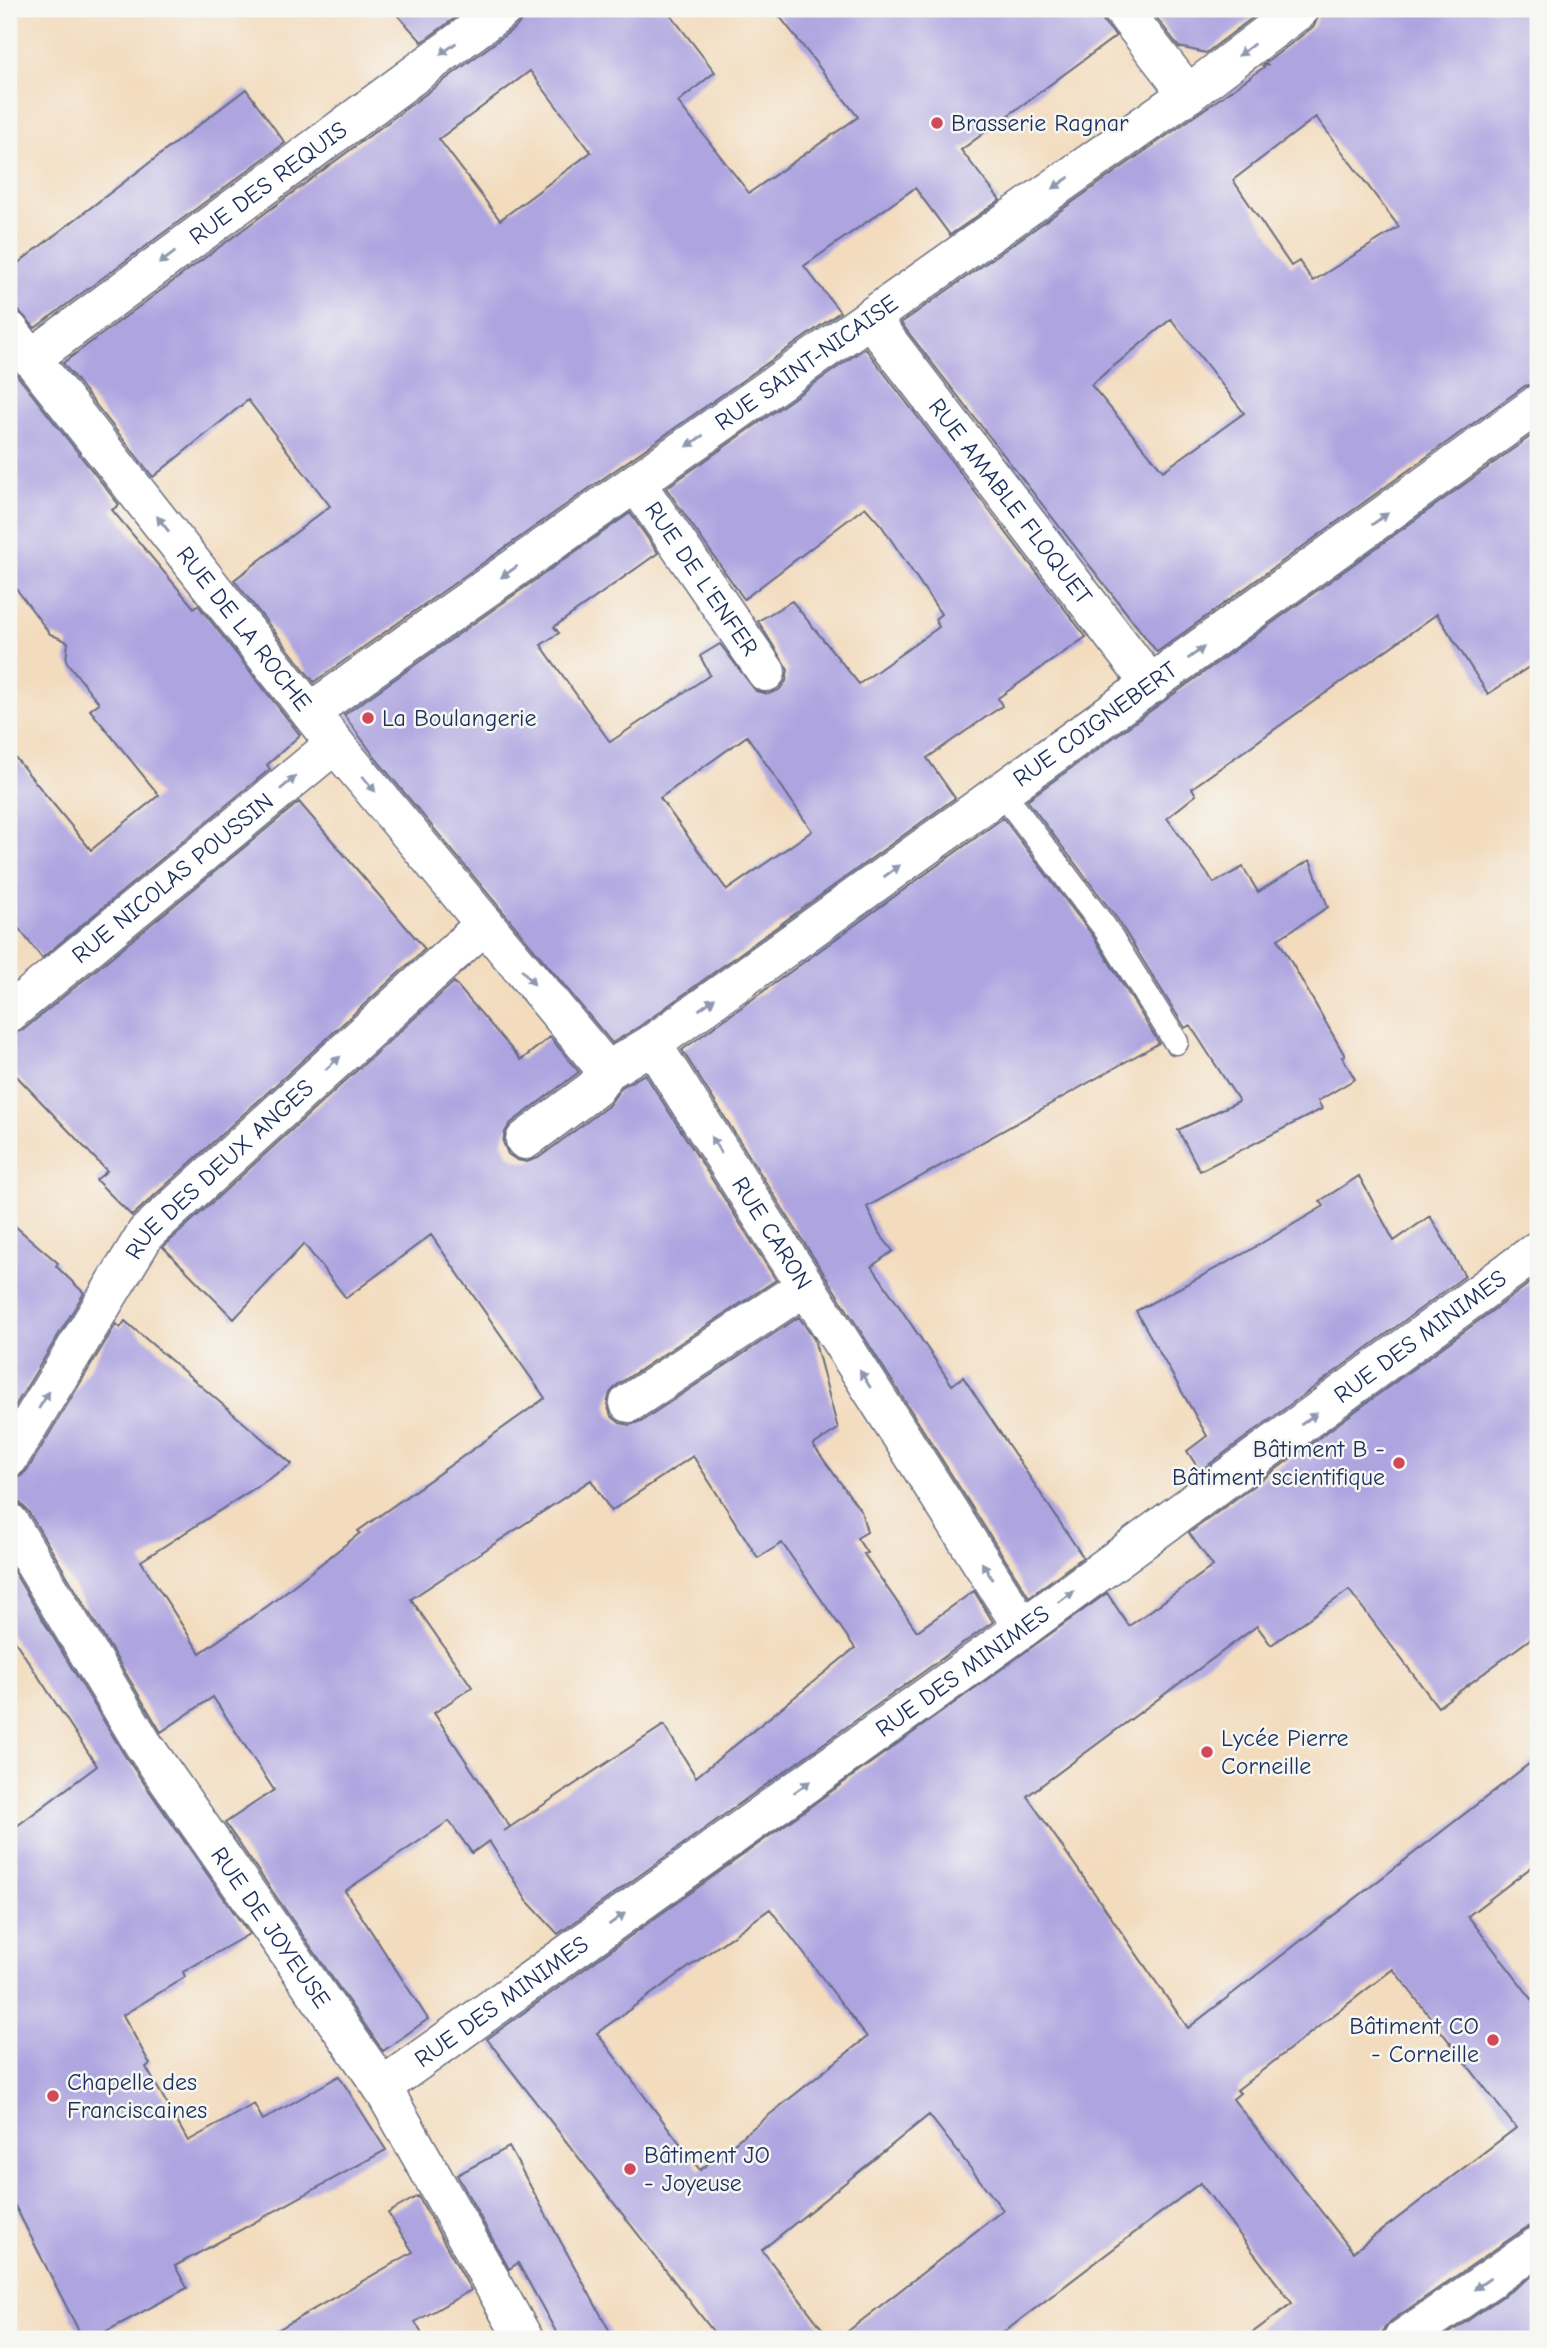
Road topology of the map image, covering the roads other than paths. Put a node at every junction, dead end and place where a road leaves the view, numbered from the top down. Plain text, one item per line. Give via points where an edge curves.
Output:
1 (503, 9) edge
2 (1122, 9) edge
3 (1300, 9) edge
4 (1188, 94) junction
5 (870, 318) junction
6 (21, 344) edge
7 (1538, 404) edge
8 (636, 483) junction
9 (766, 672) dead end
10 (1151, 685) junction
11 (310, 712) junction
12 (335, 744) junction
13 (1002, 792) junction
14 (485, 924) junction
15 (9, 1013) edge
16 (1176, 1042) dead end
17 (652, 1044) junction
18 (607, 1071) junction
19 (525, 1140) dead end
20 (1538, 1250) edge
21 (806, 1286) junction
22 (629, 1403) dead end
23 (9, 1458) edge
24 (9, 1522) edge
25 (1023, 1628) junction
26 (382, 2087) junction
27 (1538, 2246) edge
28 (524, 2339) edge
29 (1403, 2339) edge

1 -> 6 street, RUE DES REQUIS
2 - 4 street
3 -> 4 street, RUE SAINT-NICAISE
4 -> 5 street, RUE SAINT-NICAISE
5 -> 8 street, RUE SAINT-NICAISE
5 - 10 street, RUE AMABLE FLOQUET
11 -> 6 street, RUE DE LA ROCHE
10 -> 7 street, RUE COIGNEBERT
8 - 9 street, RUE DE L'ENFER
8 -> 11 street, RUE SAINT-NICAISE
10 - 13 street, RUE COIGNEBERT
11 - 12 street, RUE DE LA ROCHE
12 -> 14 street, RUE DE LA ROCHE
15 -> 12 street, RUE NICOLAS POUSSIN
13 - 16 lane via 1105,928
17 -> 13 street, RUE COIGNEBERT
14 -> 18 street
23 -> 14 street, RUE DES DEUX ANGES via 146,1233
17 - 18 street
21 -> 17 street, RUE CARON
18 - 19 street via 595,1088
25 -> 20 street, RUE DES MINIMES
21 - 22 street
25 -> 21 street, RUE CARON
24 - 26 street, RUE DE JOYEUSE via 143,1744
26 -> 25 street, RUE DES MINIMES
26 - 28 street, RUE DE JOYEUSE
27 -> 29 street

